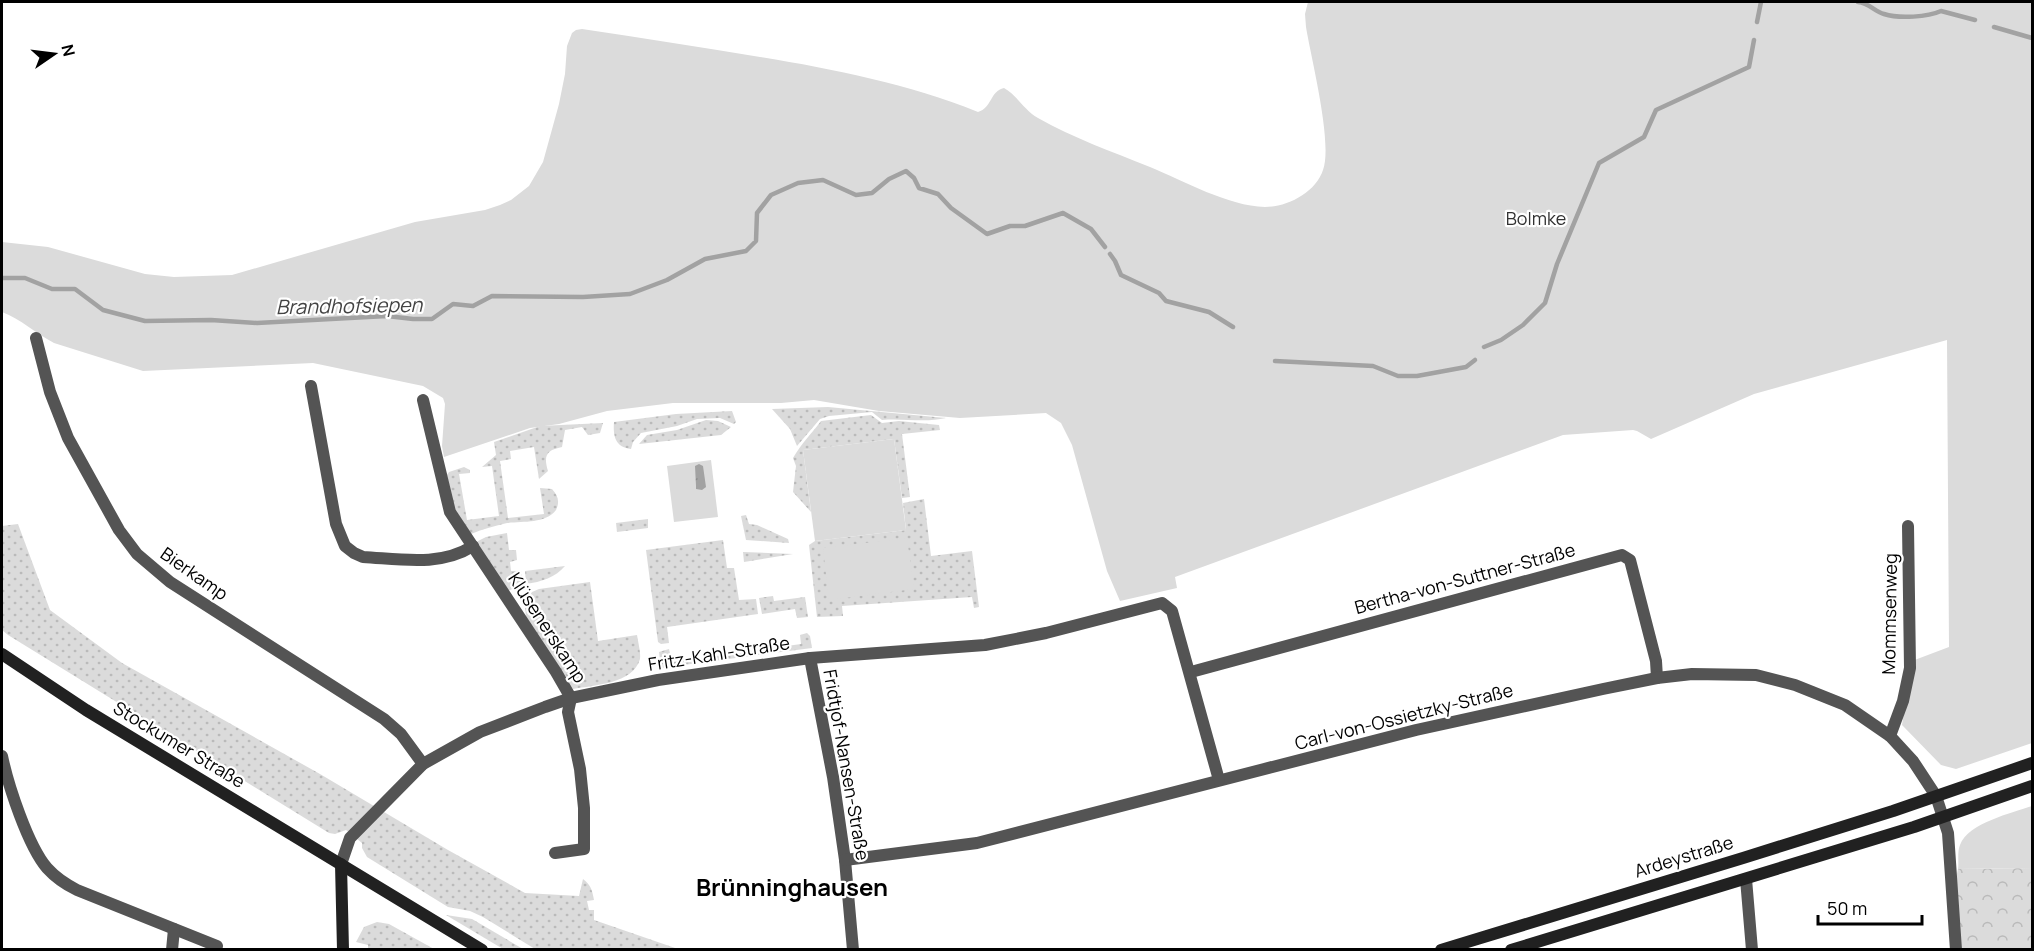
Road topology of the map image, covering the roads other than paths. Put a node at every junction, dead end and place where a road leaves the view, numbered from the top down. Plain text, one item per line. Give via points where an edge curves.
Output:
1 (36, 338) dead end
2 (311, 386) dead end
3 (423, 400) dead end
4 (1908, 526) dead end
5 (472, 546) junction
6 (2, 654) edge
7 (810, 658) junction
8 (1191, 672) junction
9 (1657, 678) junction
10 (571, 698) junction
11 (1890, 736) junction
12 (2, 756) edge
13 (2032, 763) edge
14 (423, 764) junction
15 (1219, 780) junction
16 (2032, 786) edge
17 (1936, 796) junction
18 (1944, 817) junction
19 (555, 853) dead end
20 (845, 860) junction
21 (341, 864) junction
22 (1746, 879) junction
23 (174, 929) junction
24 (217, 946) dead end
25 (1526, 947) edge
26 (172, 950) edge
27 (343, 950) edge
28 (482, 950) edge
29 (853, 950) edge
30 (1441, 950) edge
31 (1510, 950) edge
32 (1752, 950) edge
33 (1956, 950) edge

1 - 14 street, Bierkamp via 50,392 68,438 119,530 137,554 170,582 384,719 401,734
2 - 5 street via 330,503 345,546 363,557 433,561
3 - 5 street, Klüsenerskamp via 450,512
4 - 11 street, Mommsenweg via 1910,668
5 - 10 street, Klüsenerskamp
6 - 21 main road, Stockumer Straße via 86,710
7 - 8 street, Fritz-Kahl-Straße via 985,645 1162,603 1172,610
7 - 10 street, Fritz-Kahl-Straße via 658,680
7 - 20 street, Fridtjof-Nansen-Straße
8 - 9 street, Bertha-von-Suttner-Straße via 1622,555 1630,560
8 - 15 street
9 - 11 street, Carl-von-Ossietzky-Straße via 1712,673 1756,675 1785,682 1845,705
9 - 15 street, Carl-von-Ossietzky-Straße via 1416,730
10 - 14 street, Fritz-Kahl-Straße via 480,732
10 - 19 street, Klüsenerskamp via 568,712 580,769 584,849
11 - 17 street, Carl-von-Ossietzky-Straße via 1913,761
12 - 23 street via 35,851 47,868 61,882 77,890
13 - 17 main road, Ardeystraße
14 - 21 street, Fritz-Kahl-Straße via 350,838
15 - 20 street, Carl-von-Ossietzky-Straße via 977,843
16 - 18 main road
17 - 18 street
17 - 30 main road, Ardeystraße
18 - 22 main road
18 - 33 street via 1951,855
20 - 29 street, Fridtjof-Nansen-Straße
21 - 27 main road
21 - 28 main road, Stockumer Straße
22 - 25 main road
22 - 32 street
23 - 24 street
23 - 26 street
25 - 31 main road

